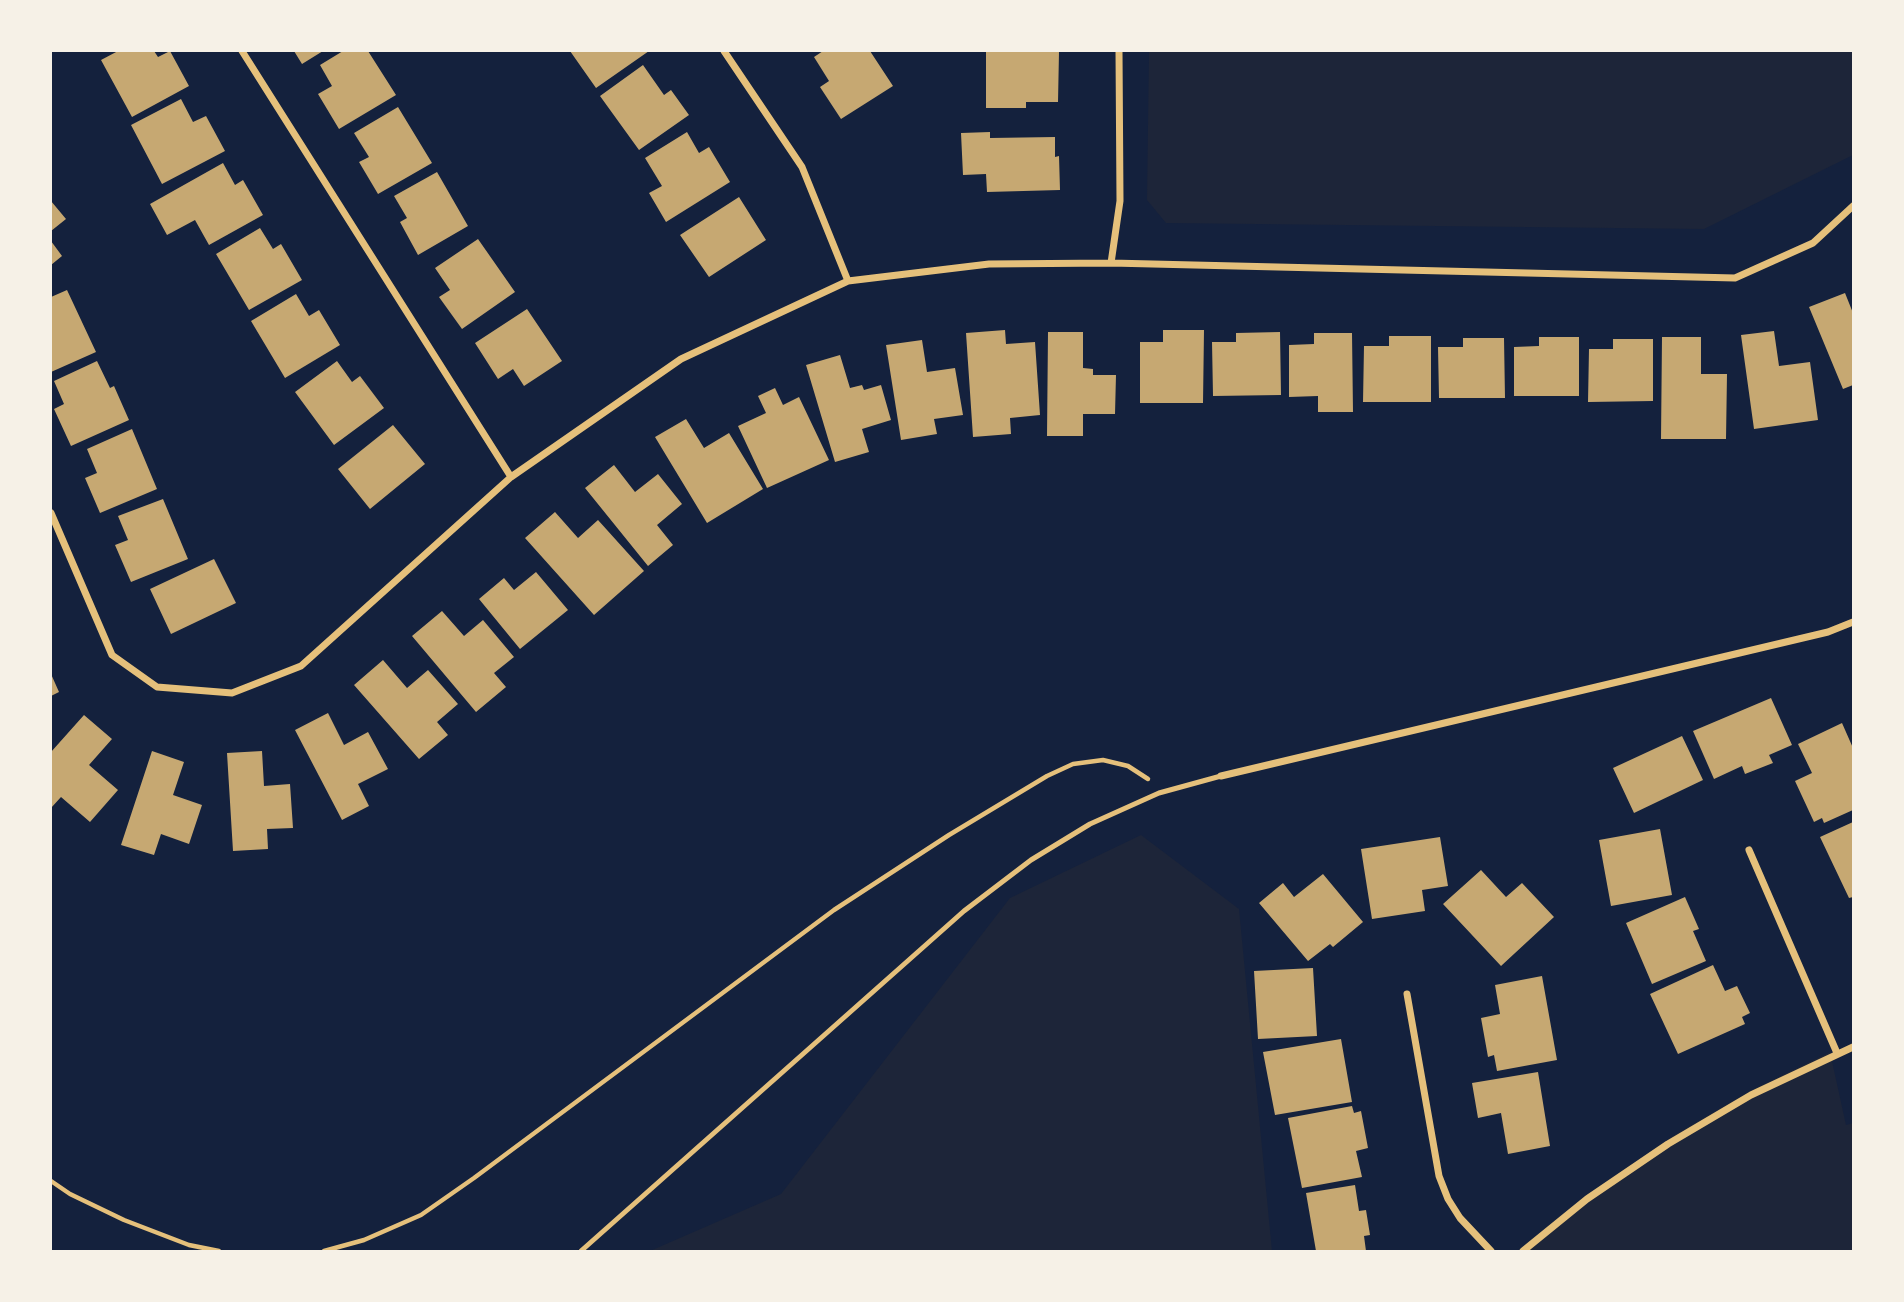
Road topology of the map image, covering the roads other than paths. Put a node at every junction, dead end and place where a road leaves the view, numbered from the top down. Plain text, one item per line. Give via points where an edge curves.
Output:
1 (242, 51) edge
2 (724, 51) edge
3 (1119, 51) edge
4 (1853, 206) edge
5 (1111, 263) junction
6 (848, 281) junction
7 (511, 477) junction
8 (51, 513) edge
9 (1853, 622) edge
10 (1221, 776) joint
11 (1749, 850) dead end
12 (1407, 994) dead end
13 (1853, 1046) edge
14 (1837, 1053) junction
15 (581, 1251) edge
16 (1491, 1251) edge
17 (1523, 1251) edge

1 - 7 street
2 - 6 street via 802,167
3 - 5 street via 1120,201
4 - 5 street via 1813,243 1735,278
5 - 6 street via 989,264
6 - 7 street via 681,359
7 - 8 street via 301,666 232,693 157,687 112,655
9 - 10 street via 1815,635
10 - 15 lane via 1159,793 1078,831 1031,860 964,911
11 - 14 street
12 - 16 street via 1439,1176 1460,1218
13 - 14 street
14 - 17 street via 1751,1095 1668,1144 1587,1199

